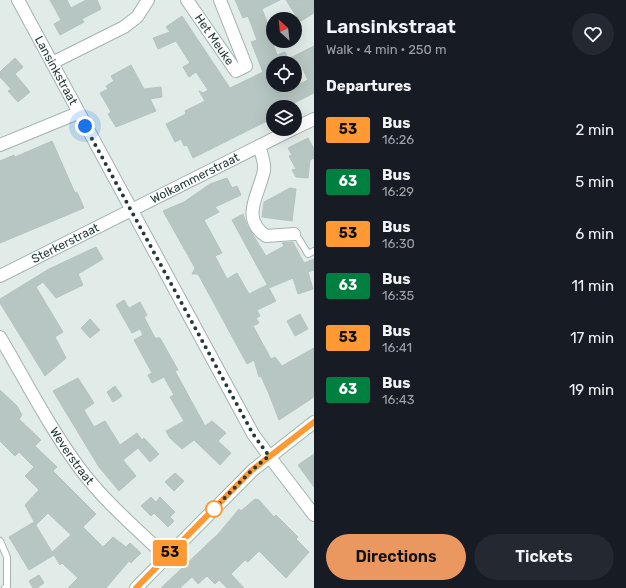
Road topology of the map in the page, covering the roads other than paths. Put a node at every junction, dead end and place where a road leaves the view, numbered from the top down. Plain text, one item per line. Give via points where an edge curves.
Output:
1 (18, 0) edge
2 (148, 0) edge
3 (187, 0) edge
4 (220, 0) edge
5 (52, 63) junction
6 (78, 113) junction
7 (314, 118) edge
8 (302, 124) edge
9 (278, 136) edge
10 (0, 145) edge
11 (259, 146) junction
12 (131, 210) junction
13 (294, 234) joint
14 (314, 252) edge
15 (0, 276) edge
16 (0, 337) edge
17 (314, 422) edge
18 (269, 456) junction
19 (314, 515) edge
20 (0, 540) edge
21 (166, 557) junction
22 (4, 588) edge
23 (136, 588) edge

1 - 5 street, Lansinkstraat
2 - 5 street via 137,17 124,27
3 - 4 street, Het Meuke via 236,71 246,66
5 - 6 street, Lansinkstraat
6 - 10 street
6 - 12 street, Lansinkstraat
7 - 8 street, Wolkammerstraat
9 - 11 street, Wolkammerstraat
11 - 12 street, Wolkammerstraat
11 - 13 street via 264,168 253,204 253,217 257,228 266,236
12 - 15 street, Sterkerstraat
12 - 18 street, Lansinkstraat via 253,434
13 - 14 lane via 308,254
16 - 21 street, Weverstraat via 81,471
17 - 18 street
18 - 19 street, Lansinkstraat
18 - 21 street
20 - 22 lane via 7,557 7,587
21 - 23 street

